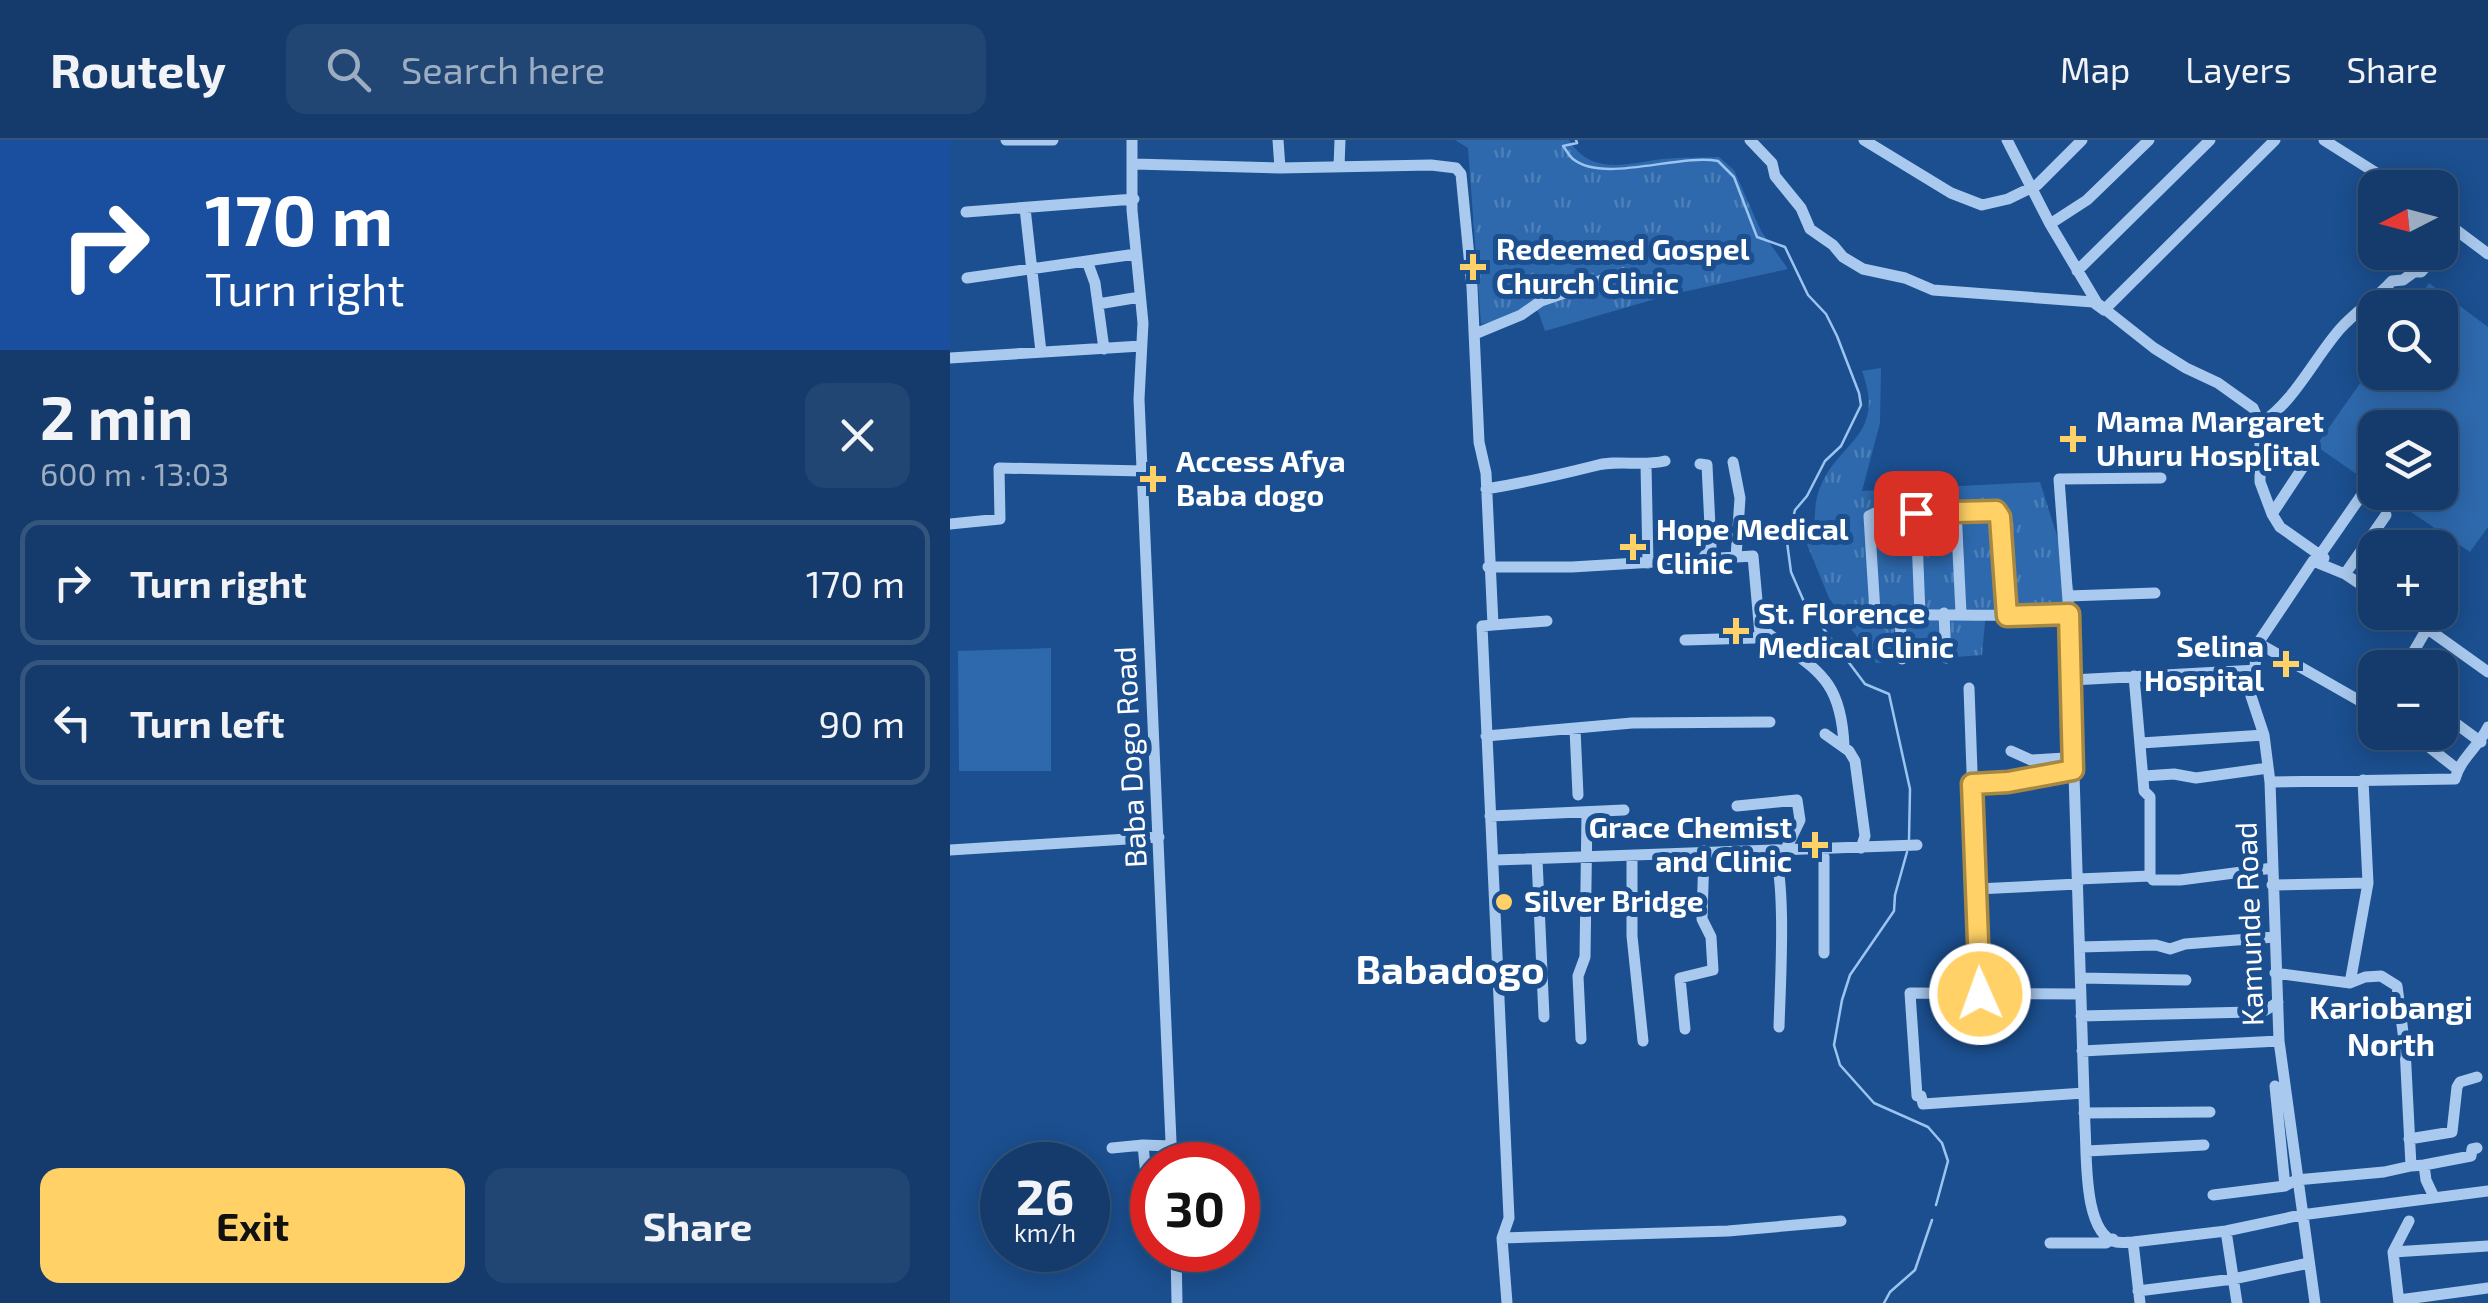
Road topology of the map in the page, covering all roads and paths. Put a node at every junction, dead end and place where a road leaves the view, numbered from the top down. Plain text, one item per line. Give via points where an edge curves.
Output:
1 (1006, 140) edge
2 (1057, 140) edge
3 (1132, 140) edge
4 (1278, 140) edge
5 (1340, 140) edge
6 (1750, 140) edge
7 (1864, 140) edge
8 (2082, 140) edge
9 (2149, 140) edge
10 (2210, 140) edge
11 (2275, 140) edge
12 (2324, 140) edge
13 (2009, 141) edge
14 (1134, 164) junction
15 (1340, 167) junction
16 (1280, 168) junction
17 (2372, 170) edge
18 (2033, 188) junction
19 (1134, 198) junction
20 (1024, 208) junction
21 (966, 212) dead end
22 (2050, 224) junction
23 (2458, 232) edge
24 (1136, 254) junction
25 (2488, 254) edge
26 (1087, 261) junction
27 (1030, 270) junction
28 (2423, 270) edge
29 (2077, 272) junction
30 (1623, 273) dead end
31 (967, 278) dead end
32 (1140, 297) junction
33 (1098, 304) junction
34 (2104, 310) junction
35 (1475, 334) junction
36 (1141, 346) junction
37 (1104, 350) junction
38 (1041, 352) junction
39 (950, 358) edge
40 (2260, 424) junction
41 (2308, 458) dead end
42 (1665, 460) dead end
43 (1734, 462) dead end
44 (1700, 464) dead end
45 (1646, 465) junction
46 (1144, 472) junction
47 (2161, 478) dead end
48 (1486, 489) junction
49 (2358, 500) edge
50 (1956, 510) junction
51 (1916, 513) junction
52 (2272, 514) junction
53 (2386, 516) dead end
54 (950, 524) edge
55 (1736, 557) junction
56 (1703, 558) junction
57 (2317, 558) junction
58 (1648, 562) junction
59 (1488, 567) junction
60 (1750, 568) dead end
61 (2345, 574) junction
62 (2358, 583) edge
63 (2154, 593) dead end
64 (2068, 596) junction
65 (1961, 613) junction
66 (1900, 614) junction
67 (1920, 614) junction
68 (1944, 614) junction
69 (2069, 614) junction
70 (2007, 616) junction
71 (1547, 621) dead end
72 (1493, 625) junction
73 (2432, 630) edge
74 (1762, 632) junction
75 (1685, 640) dead end
76 (2258, 643) junction
77 (1902, 658) dead end
78 (1946, 658) dead end
79 (2488, 672) edge
80 (2134, 676) junction
81 (2252, 677) junction
82 (2072, 680) junction
83 (1969, 688) dead end
84 (2358, 700) edge
85 (1770, 722) dead end
86 (2458, 725) edge
87 (2488, 727) edge
88 (1575, 729) junction
89 (1825, 734) dead end
90 (2264, 735) junction
91 (1486, 736) junction
92 (2481, 742) junction
93 (2141, 743) junction
94 (1844, 746) dead end
95 (2433, 750) edge
96 (2011, 751) dead end
97 (2268, 768) junction
98 (2457, 769) junction
99 (2070, 770) junction
100 (2144, 776) junction
101 (2363, 780) junction
102 (2270, 782) junction
103 (1972, 784) junction
104 (1578, 795) dead end
105 (1737, 806) dead end
106 (1624, 810) dead end
107 (1587, 812) junction
108 (1490, 816) junction
109 (1159, 837) junction
110 (1915, 845) dead end
111 (1820, 846) junction
112 (1861, 848) junction
113 (1780, 849) junction
114 (950, 850) edge
115 (1704, 852) junction
116 (1632, 856) junction
117 (1587, 858) junction
118 (1537, 859) junction
119 (1495, 860) junction
120 (2273, 868) junction
121 (2150, 876) junction
122 (2078, 881) junction
123 (2368, 883) junction
124 (2272, 885) junction
125 (1977, 889) junction
126 (2275, 937) junction
127 (2080, 947) junction
128 (1824, 953) dead end
129 (2275, 974) junction
130 (2081, 978) junction
131 (2186, 980) dead end
132 (2350, 983) junction
133 (1980, 994) junction
134 (2081, 994) junction
135 (2278, 1002) junction
136 (2082, 1016) junction
137 (1544, 1017) dead end
138 (1779, 1026) dead end
139 (1685, 1030) dead end
140 (1581, 1040) dead end
141 (1642, 1041) dead end
142 (2279, 1041) junction
143 (2082, 1051) junction
144 (2478, 1077) dead end
145 (2276, 1086) dead end
146 (2084, 1093) junction
147 (2210, 1112) dead end
148 (2084, 1113) junction
149 (2410, 1139) junction
150 (1172, 1142) edge
151 (2204, 1145) dead end
152 (1130, 1146) edge
153 (1112, 1148) dead end
154 (2476, 1148) dead end
155 (2087, 1150) junction
156 (2418, 1166) junction
157 (2285, 1186) junction
158 (2488, 1190) edge
159 (2213, 1195) dead end
160 (2434, 1196) junction
161 (2302, 1214) junction
162 (1842, 1221) dead end
163 (2408, 1221) dead end
164 (2226, 1231) junction
165 (2106, 1236) junction
166 (1502, 1238) junction
167 (2133, 1242) junction
168 (2050, 1243) dead end
169 (2487, 1246) edge
170 (2393, 1252) junction
171 (2309, 1263) junction
172 (2488, 1264) edge
173 (1176, 1272) edge
174 (2233, 1280) junction
175 (2488, 1288) edge
176 (2139, 1297) edge
177 (2399, 1302) edge
178 (1177, 1303) edge
179 (1507, 1303) edge
180 (2237, 1303) edge
181 (2315, 1303) edge

1 - 2 street
3 - 14 street, Baba Dogo Road
4 - 16 street
5 - 15 street
6 - 34 street via 1772,163 1810,228 1863,269 1933,290 2086,301
7 - 18 street via 1978,205
8 - 18 street
9 - 22 street via 2087,200
10 - 29 street
11 - 34 street
12 - 17 street
13 - 18 street
14 - 16 street
14 - 19 street, Baba Dogo Road
15 - 16 street
15 - 35 street via 1430,165 1461,174
18 - 22 street
19 - 20 street
19 - 24 street, Baba Dogo Road
20 - 21 street
20 - 27 street
22 - 29 street
23 - 25 street
24 - 26 street
24 - 32 street, Baba Dogo Road
26 - 27 street
26 - 33 street
27 - 31 street
27 - 38 street
28 - 40 street via 2392,281 2354,314 2279,412
29 - 34 street
30 - 35 street via 1541,301
32 - 33 street
32 - 36 street, Baba Dogo Road
33 - 37 street
34 - 40 street via 2175,362 2245,401
35 - 48 street
36 - 37 street
36 - 46 street, Baba Dogo Road
37 - 38 street
38 - 39 street
40 - 52 street via 2259,472
41 - 52 street
42 - 45 street
43 - 55 street via 1740,498
44 - 56 street via 1707,465 1711,547
45 - 48 street via 1596,465
45 - 58 street
46 - 54 street via 999,468 1000,519
46 - 109 street, Baba Dogo Road
47 - 64 street via 2058,479
48 - 59 street
49 - 57 street, Kamunde Road
50 - 51 street
50 - 65 street
50 - 70 street via 1998,514
51 - 66 street via 1869,516 1875,612
51 - 67 street
52 - 57 street
53 - 61 street
55 - 56 street
55 - 74 street via 1752,556
56 - 58 street
57 - 61 street
57 - 76 street, Kamunde Road
58 - 59 street
59 - 72 street
60 - 74 street
61 - 62 street
63 - 64 street
64 - 69 street
65 - 68 street
65 - 70 street
66 - 67 street
66 - 77 street
67 - 68 street
68 - 78 street
69 - 70 street
69 - 82 street
71 - 72 street
72 - 91 street via 1482,626
73 - 79 street
74 - 75 street via 1755,638
74 - 94 street via 1831,684
76 - 81 street, Kamunde Road
76 - 84 street
80 - 81 street via 2260,672
80 - 82 street
80 - 93 street
81 - 90 street, Kamunde Road
82 - 99 street
83 - 103 street
85 - 88 street
86 - 92 street
87 - 92 street
88 - 91 street
88 - 104 street
89 - 112 street via 1855,761
90 - 93 street
90 - 97 street, Kamunde Road
91 - 108 street
92 - 98 street
93 - 100 street
95 - 98 street
96 - 99 street via 2031,760 2066,758
97 - 100 street via 2196,778
97 - 102 street, Kamunde Road
98 - 101 street via 2455,779
99 - 103 street
99 - 122 street
100 - 121 street
101 - 102 street
101 - 123 street
102 - 120 street, Kamunde Road
103 - 125 street
105 - 113 street via 1797,800 1800,820
106 - 107 street
107 - 108 street
107 - 117 street
108 - 119 street
109 - 114 street
109 - 150 street, Baba Dogo Road
110 - 112 street
111 - 112 street
111 - 113 street
111 - 128 street
113 - 115 street
113 - 138 street
115 - 116 street
115 - 139 street via 1702,920 1710,931 1713,970 1680,978
116 - 117 street
116 - 141 street
117 - 118 street
117 - 140 street via 1586,958 1578,976
118 - 119 street
118 - 137 street
119 - 166 street via 1509,1218
120 - 121 street via 2180,880
120 - 124 street, Kamunde Road
121 - 122 street
122 - 125 street
122 - 127 street
123 - 124 street
123 - 132 street
124 - 126 street, Kamunde Road
125 - 133 street
126 - 127 street via 2170,949
126 - 129 street, Kamunde Road
127 - 130 street
129 - 132 street
129 - 135 street, Kamunde Road
130 - 131 street
130 - 134 street
132 - 149 street via 2381,976 2397,986
133 - 134 street
133 - 146 street via 1910,993 1917,1096 1923,1104
134 - 136 street
135 - 136 street via 2252,1012
135 - 142 street, Kamunde Road
136 - 143 street
142 - 143 street
142 - 161 street, Kamunde Road
143 - 146 street
144 - 149 street via 2456,1087 2452,1132
145 - 157 street
146 - 148 street
147 - 148 street
148 - 155 street
149 - 156 street
151 - 155 street
152 - 153 street
154 - 156 street via 2471,1156
155 - 165 street via 2091,1209
156 - 157 street
156 - 160 street
157 - 159 street
158 - 160 street
160 - 161 street
161 - 164 street
161 - 171 street, Kamunde Road
162 - 166 street
163 - 170 street
164 - 167 street
164 - 174 street
165 - 167 street
165 - 168 street via 2114,1239
166 - 179 street
167 - 176 street
169 - 170 street
169 - 172 street
170 - 177 street
171 - 174 street
171 - 181 street, Kamunde Road
173 - 178 street
174 - 176 street
174 - 180 street
175 - 177 street

